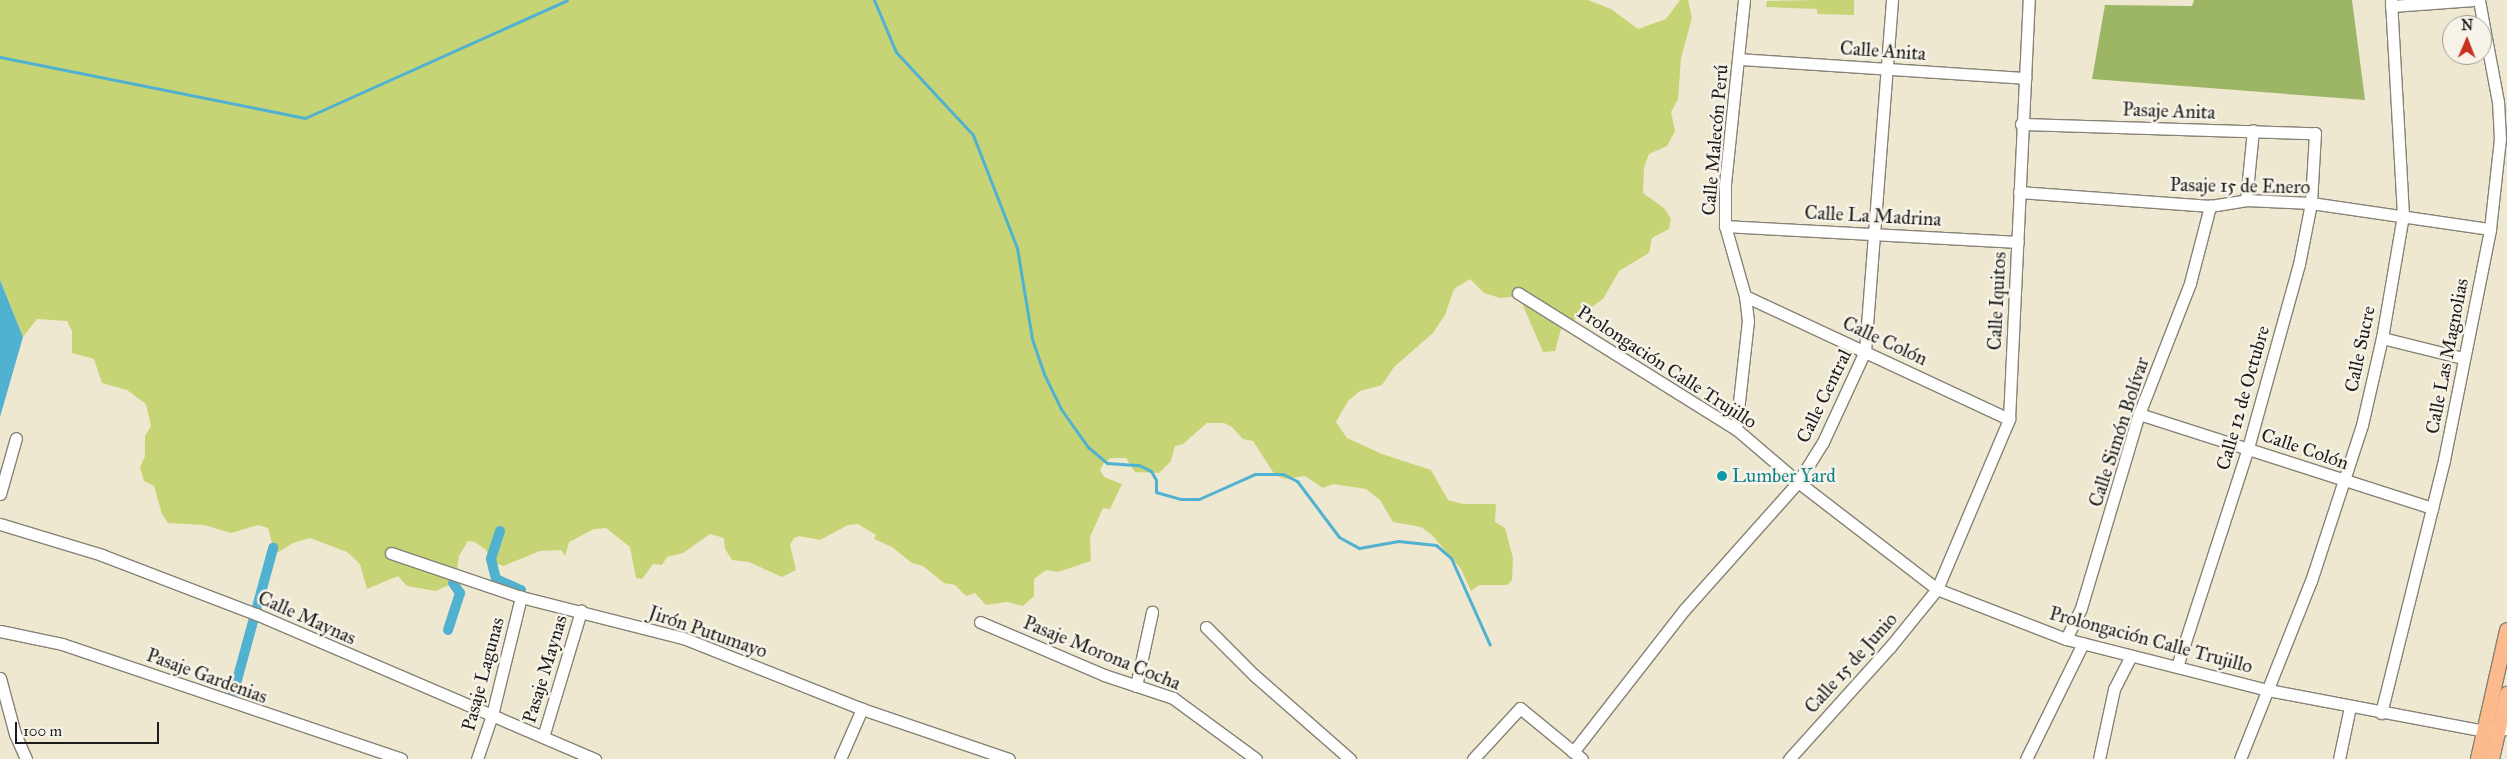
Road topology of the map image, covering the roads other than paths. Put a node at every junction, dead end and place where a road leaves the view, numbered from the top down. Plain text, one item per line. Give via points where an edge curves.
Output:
1 (1744, 0) edge
2 (1892, 0) edge
3 (2029, 0) edge
4 (2472, 0) edge
5 (2479, 0) edge
6 (2391, 3) edge
7 (1739, 58) junction
8 (1885, 68) junction
9 (2025, 78) junction
10 (2021, 124) junction
11 (2253, 130) junction
12 (2315, 133) joint
13 (2019, 192) junction
14 (2246, 200) junction
15 (2311, 203) junction
16 (2210, 206) junction
17 (2403, 215) junction
18 (1725, 226) junction
19 (2490, 228) junction
20 (1874, 234) junction
21 (2018, 242) junction
22 (1518, 293) dead end
23 (1745, 296) junction
24 (2382, 338) junction
25 (1865, 351) junction
26 (2463, 358) junction
27 (2138, 414) junction
28 (2009, 419) junction
29 (1736, 429) junction
30 (16, 438) dead end
31 (2248, 448) junction
32 (1798, 482) junction
33 (2343, 482) junction
34 (0, 494) edge
35 (2432, 508) junction
36 (0, 524) edge
37 (391, 553) dead end
38 (1937, 590) junction
39 (521, 597) junction
40 (581, 611) junction
41 (1152, 612) dead end
42 (980, 622) dead end
43 (1206, 626) dead end
44 (2507, 630) edge
45 (0, 631) edge
46 (2066, 638) junction
47 (2083, 643) junction
48 (2131, 656) junction
49 (2177, 666) junction
50 (0, 678) edge
51 (1136, 686) junction
52 (2268, 690) junction
53 (2507, 694) edge
54 (2350, 707) junction
55 (862, 709) junction
56 (2381, 713) junction
57 (492, 715) junction
58 (2503, 729) edge
59 (2484, 730) junction
60 (543, 737) junction
61 (1578, 755) edge
62 (26, 759) edge
63 (400, 759) edge
64 (477, 759) edge
65 (595, 759) edge
66 (840, 759) edge
67 (1009, 759) edge
68 (1256, 759) edge
69 (1350, 759) edge
70 (1474, 759) edge
71 (1789, 759) edge
72 (2026, 759) edge
73 (2099, 759) edge
74 (2240, 759) edge
75 (2339, 759) edge
76 (2478, 759) edge
77 (2492, 759) edge

1 - 7 street, Calle Malecón Perú
2 - 8 street, Calle Central
3 - 9 street, Calle Iquitos
4 - 6 street
5 - 19 street, Calle Las Magnolias via 2498,102 2500,139
6 - 17 street, Calle Sucre
7 - 8 street, Calle Anita
7 - 18 street, Calle Malecón Perú via 1725,184
8 - 9 street, Calle Anita
8 - 20 street, Calle Central
9 - 10 street, Calle Iquitos
10 - 11 street, Pasaje Anita
10 - 13 street, Calle Iquitos
11 - 12 street, Pasaje Anita
11 - 14 street
12 - 15 street, Calle 12 de Octubre
13 - 16 street, Pasaje 15 de Enero
13 - 21 street, Calle Iquitos
14 - 15 street, Pasaje 15 de Enero
14 - 16 street, Pasaje 15 de Enero
15 - 17 street, Pasaje 15 de Enero
15 - 31 street, Calle 12 de Octubre via 2299,264
16 - 27 street, Calle Simón Bolívar via 2190,282
17 - 19 street, Pasaje 15 de Enero
17 - 24 street, Calle Sucre
18 - 20 street, Calle La Madrina
18 - 23 street, Calle Malecón Perú
19 - 26 street, Calle Las Magnolias
20 - 21 street, Calle La Madrina
20 - 25 street, Calle Central
21 - 28 street, Calle Iquitos
22 - 29 street, Prolongación Calle Trujillo
23 - 25 street, Calle Colón
23 - 29 street, Calle Malecón Perú via 1748,321
24 - 26 street
24 - 33 street, Calle Sucre via 2362,426
25 - 28 street, Calle Colón
25 - 32 street, Calle Central via 1823,442
26 - 35 street, Calle Las Magnolias
27 - 31 street, Calle Colón
27 - 46 street, Calle Simón Bolívar via 2084,599
28 - 38 street, Calle Iquitos
29 - 32 street, Prolongación Calle Trujillo
30 - 34 street
31 - 33 street, Calle Colón
31 - 49 street, Calle 12 de Octubre
32 - 38 street, Prolongación Calle Trujillo
32 - 61 street, Calle Central via 1684,610
33 - 35 street, Calle Colón
33 - 52 street, Calle Sucre via 2311,581
35 - 56 street, Calle Las Magnolias
36 - 57 street, Calle Maynas via 102,555 248,611
37 - 39 street, Jirón Putumayo
38 - 46 street, Prolongación Calle Trujillo
38 - 71 street, Calle 15 de Junio
39 - 40 street, Jirón Putumayo
39 - 57 street, Pasaje Lagunas
40 - 55 street, Jirón Putumayo via 683,638
40 - 60 street, Pasaje Maynas
41 - 51 street
42 - 51 street, Pasaje Morona Cocha
43 - 69 street via 1254,675
44 - 59 main road
45 - 63 street, Pasaje Gardenias via 62,644
46 - 47 street, Prolongación Calle Trujillo
47 - 48 street, Prolongación Calle Trujillo
47 - 72 street
48 - 49 street, Prolongación Calle Trujillo
48 - 73 street via 2114,690
49 - 52 street, Prolongación Calle Trujillo
50 - 62 street via 15,734
51 - 68 street, Pasaje Morona Cocha via 1173,698
52 - 54 street, Prolongación Calle Trujillo
52 - 74 street, Calle Sucre
53 - 58 main road
54 - 56 street, Prolongación Calle Trujillo
54 - 75 street
55 - 66 street
55 - 67 street, Jirón Putumayo
56 - 59 street, Prolongación Calle Trujillo
57 - 60 street, Calle Maynas
57 - 64 street, Pasaje Lagunas
58 - 59 street, Prolongación Calle Trujillo
58 - 77 main road
59 - 76 main road
60 - 65 street, Calle Maynas
61 - 70 street via 1520,708

